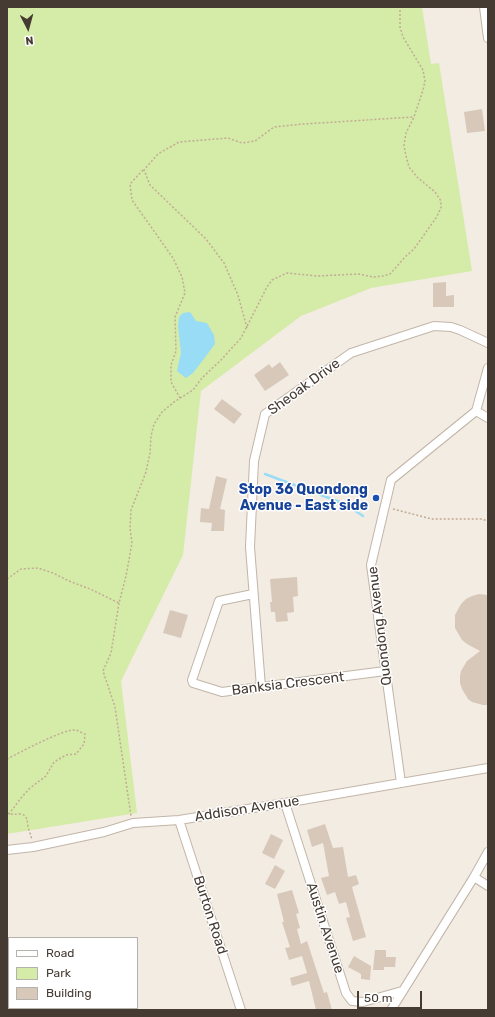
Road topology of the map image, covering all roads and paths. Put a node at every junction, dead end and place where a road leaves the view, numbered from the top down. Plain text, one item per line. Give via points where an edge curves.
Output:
1 (400, 7) edge
2 (484, 7) edge
3 (488, 38) edge
4 (414, 117) junction
5 (144, 170) junction
6 (247, 328) junction
7 (488, 343) edge
8 (488, 368) edge
9 (180, 398) junction
10 (476, 411) junction
11 (488, 418) edge
12 (385, 506) junction
13 (488, 521) edge
14 (7, 578) edge
15 (254, 594) junction
16 (119, 603) junction
17 (386, 671) junction
18 (261, 687) junction
19 (7, 759) edge
20 (488, 768) edge
21 (401, 783) junction
22 (285, 803) junction
23 (8, 814) edge
24 (179, 820) junction
25 (133, 823) junction
26 (33, 847) junction
27 (7, 850) edge
28 (488, 852) edge
29 (474, 877) junction
30 (488, 886) edge
31 (402, 991) junction
32 (240, 1010) edge
33 (391, 1010) edge

1 - 4 path via 400,28 403,37 423,70 425,81
2 - 3 street
4 - 5 path via 274,127 255,141 242,143 228,138 179,142 158,154
4 - 6 path via 406,133 404,145 409,167 441,201 436,218 414,249 390,274 383,276 287,274 272,280
5 - 6 path via 150,185 206,239 224,263 238,295
5 - 9 path via 130,184 132,200 172,258 182,277 185,293 175,317 176,351 171,365 171,382
6 - 9 path via 241,338 193,390
7 - 15 street, Sheoak Drive via 451,327 434,326 351,353 265,414 254,462 250,547
8 - 10 street
9 - 16 path via 162,412 154,424 146,472 131,510 132,543
10 - 11 street
10 - 12 street, Quondong Avenue via 391,480
12 - 13 path via 432,519
12 - 17 street, Quondong Avenue via 371,565
14 - 16 path via 21,568 38,568
15 - 18 street, Sheoak Drive
15 - 18 street, Banksia Crescent via 219,601 192,680 193,683 222,692
16 - 25 path via 111,653 104,671 115,707
17 - 18 street, Banksia Crescent
17 - 21 street, Quondong Avenue
19 - 23 path via 61,734 75,730 85,734 84,744 76,754 66,755 54,762 46,776 30,788
20 - 21 street, Addison Avenue
21 - 22 street, Addison Avenue
22 - 24 street, Addison Avenue
22 - 31 street, Austin Avenue via 346,993 352,1001 363,1002
23 - 26 path via 26,816
24 - 25 street, Addison Avenue
24 - 32 street, Burton Road
25 - 26 street, Addison Avenue
26 - 27 street, Addison Avenue
28 - 29 street
29 - 30 street
29 - 31 street
31 - 33 street

